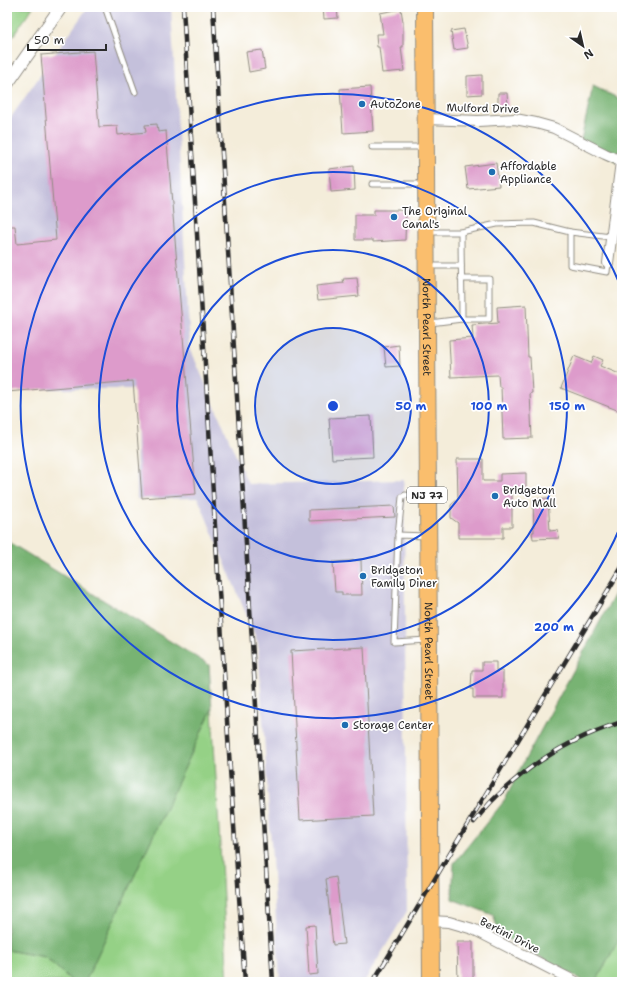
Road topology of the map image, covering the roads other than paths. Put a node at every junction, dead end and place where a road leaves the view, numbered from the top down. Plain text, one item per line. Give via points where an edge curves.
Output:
1 (61, 7) edge
2 (105, 7) edge
3 (425, 7) edge
4 (7, 84) edge
5 (135, 92) dead end
6 (426, 119) junction
7 (372, 147) dead end
8 (426, 147) junction
9 (622, 157) edge
10 (372, 184) dead end
11 (426, 184) junction
12 (426, 232) junction
13 (461, 232) junction
14 (570, 232) junction
15 (611, 237) junction
16 (608, 263) joint
17 (426, 266) junction
18 (461, 266) junction
19 (461, 279) junction
20 (462, 319) junction
21 (427, 323) junction
22 (427, 497) junction
23 (398, 536) junction
24 (428, 536) junction
25 (428, 640) junction
26 (430, 921) junction
27 (431, 982) edge
28 (576, 982) edge

1 - 4 street
2 - 5 lane
3 - 6 main road, North Pearl Street / NJ 77
6 - 8 main road, North Pearl Street / NJ 77
6 - 9 street, Mulford Drive via 515,119 536,123 554,128 605,154
7 - 8 lane
8 - 11 main road, North Pearl Street / NJ 77
9 - 15 street, Mulford Drive
10 - 11 lane
11 - 12 main road, North Pearl Street / NJ 77
12 - 13 lane
12 - 17 main road, North Pearl Street / NJ 77
13 - 14 lane via 497,224 534,223
13 - 18 lane
14 - 15 lane
14 - 16 lane via 570,265 607,272
15 - 16 street, Mulford Drive
17 - 18 lane
17 - 21 main road, North Pearl Street / NJ 77
18 - 19 lane
19 - 20 lane
19 - 20 lane via 489,279 489,319
20 - 21 lane
21 - 22 main road, North Pearl Street / NJ 77
22 - 23 lane via 402,497
22 - 24 main road, North Pearl Street / NJ 77
23 - 24 lane
23 - 25 lane via 394,642
24 - 25 main road, North Pearl Street / NJ 77
25 - 26 main road, North Pearl Street / NJ 77
26 - 27 main road, North Pearl Street / NJ 77
26 - 28 street, Bertini Drive via 461,924 473,929

